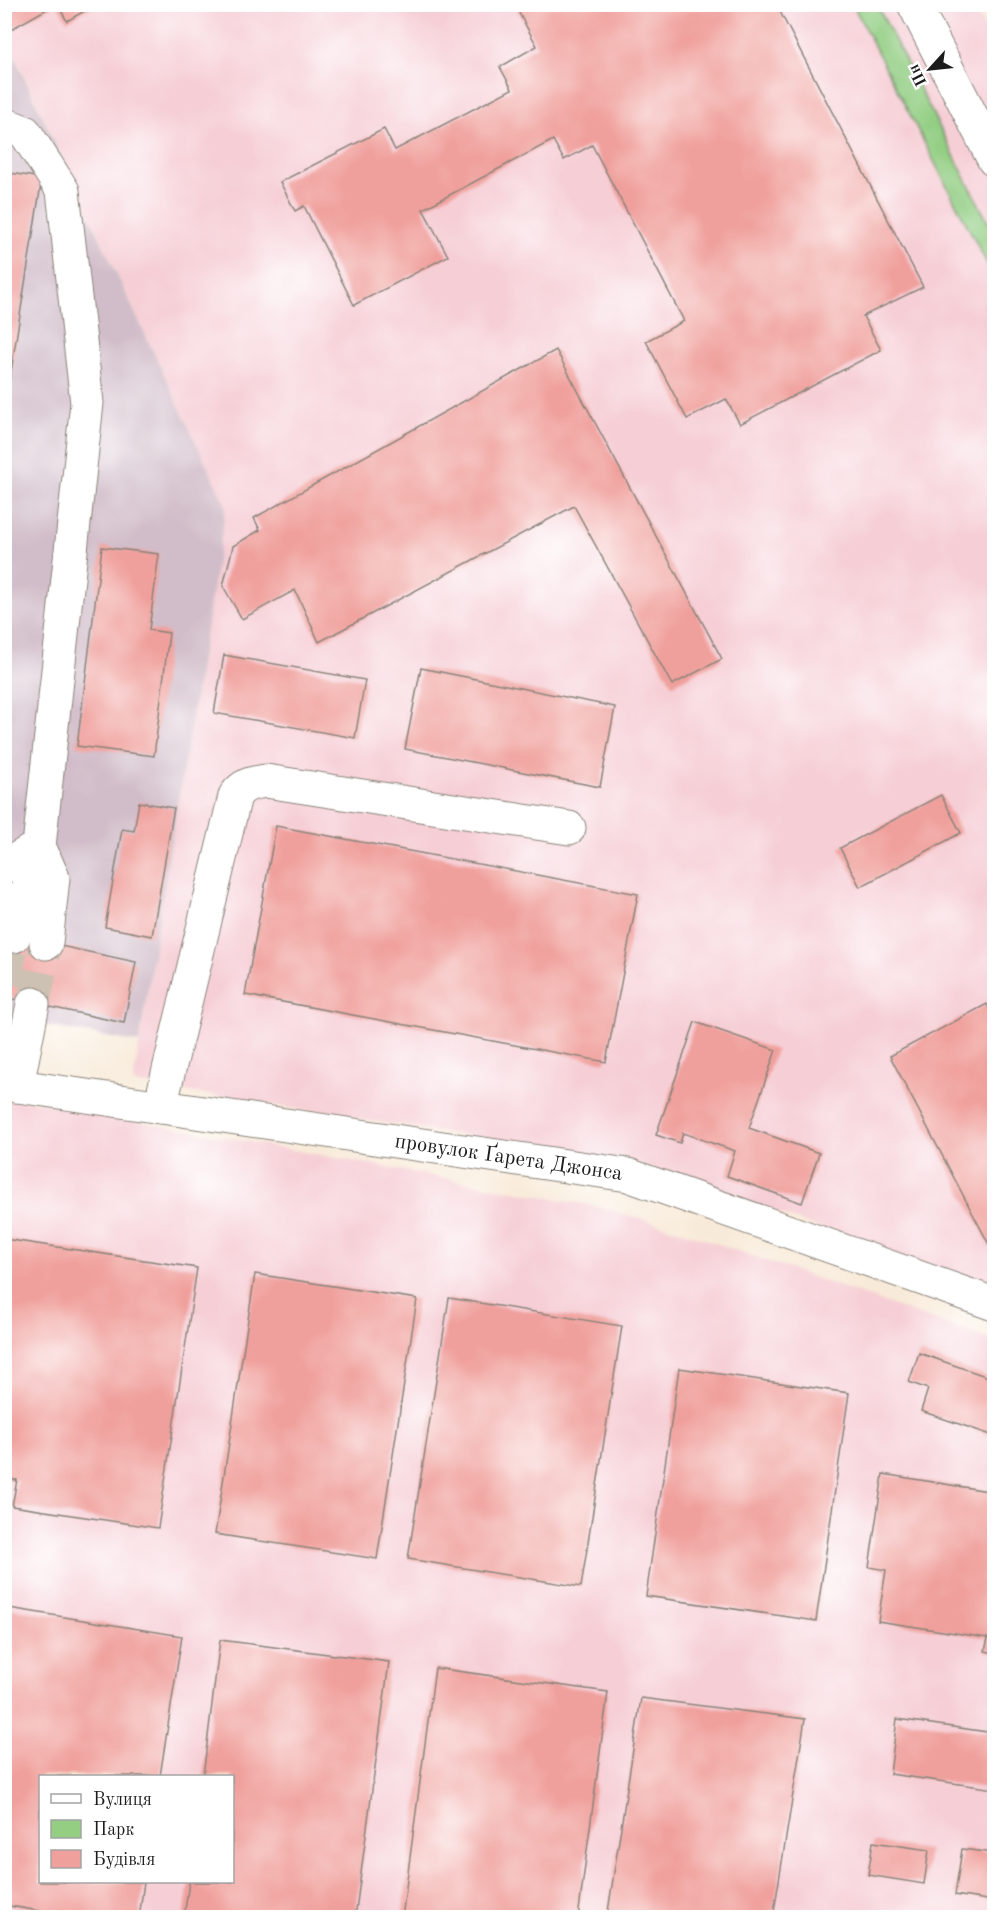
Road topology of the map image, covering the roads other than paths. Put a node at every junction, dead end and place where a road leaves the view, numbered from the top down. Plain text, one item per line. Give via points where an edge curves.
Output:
1 (914, 4) edge
2 (4, 124) edge
3 (994, 160) edge
4 (569, 828) dead end
5 (39, 846) junction
6 (4, 867) edge
7 (14, 936) tunnel mouth
8 (46, 943) tunnel mouth
9 (33, 1004) tunnel mouth
10 (11, 1085) edge
11 (160, 1107) junction
12 (994, 1304) edge

1 - 3 street
2 - 5 street via 25,132 63,190 87,403
4 - 11 street via 266,781 241,787 235,796
5 - 6 street
5 - 7 street
5 - 8 street via 53,878
9 - 10 street
10 - 11 street, провулок Ґарета Джонса
11 - 12 street, провулок Ґарета Джонса via 628,1175

